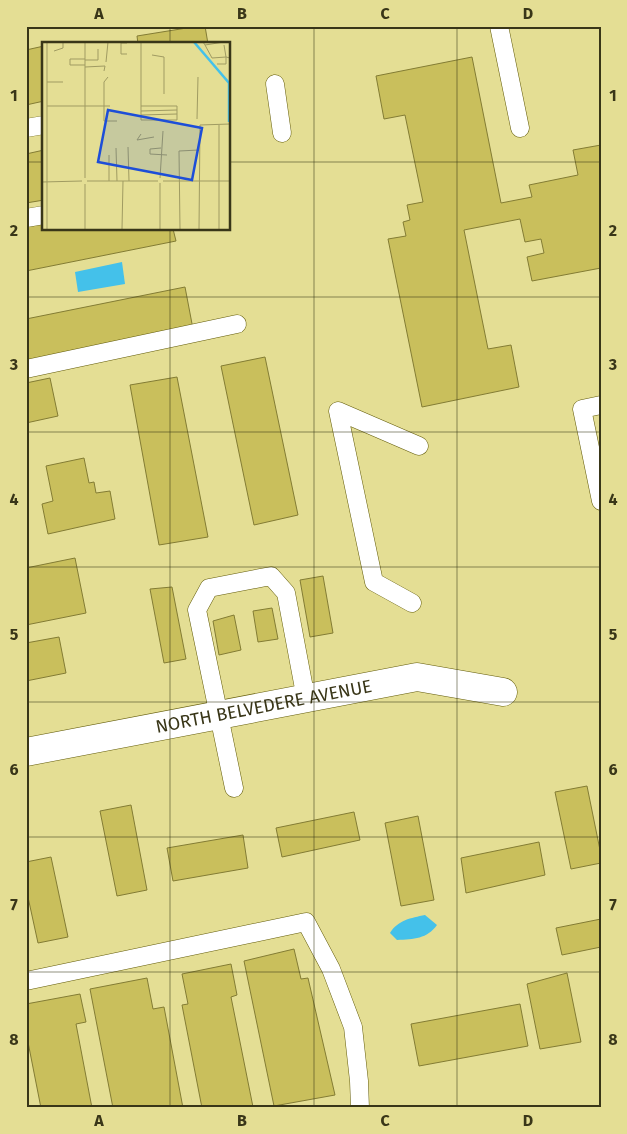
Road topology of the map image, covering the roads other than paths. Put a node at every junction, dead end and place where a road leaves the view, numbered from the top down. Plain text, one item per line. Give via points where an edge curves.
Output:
1 (499, 26) edge
2 (275, 84) dead end
3 (42, 125) edge
4 (26, 128) edge
5 (520, 128) dead end
6 (282, 133) dead end
7 (42, 215) edge
8 (26, 218) edge
9 (237, 324) dead end
10 (26, 369) edge
11 (601, 405) edge
12 (419, 446) dead end
13 (601, 501) edge
14 (412, 603) dead end
15 (503, 692) dead end
16 (306, 699) junction
17 (219, 716) junction
18 (26, 752) edge
19 (234, 788) dead end
20 (26, 981) edge
21 (360, 1108) edge

1 - 5 lane
2 - 6 lane
3 - 4 lane
7 - 8 lane
9 - 10 lane
11 - 13 lane via 582,409
12 - 14 lane via 338,411 374,582
15 - 16 street, NORTH BELVEDERE AVENUE via 417,677
16 - 17 street, NORTH BELVEDERE AVENUE
16 - 17 lane via 286,594 271,576 209,588 197,610
17 - 18 street, NORTH BELVEDERE AVENUE
17 - 19 lane
20 - 21 lane via 306,922 331,970 353,1027

